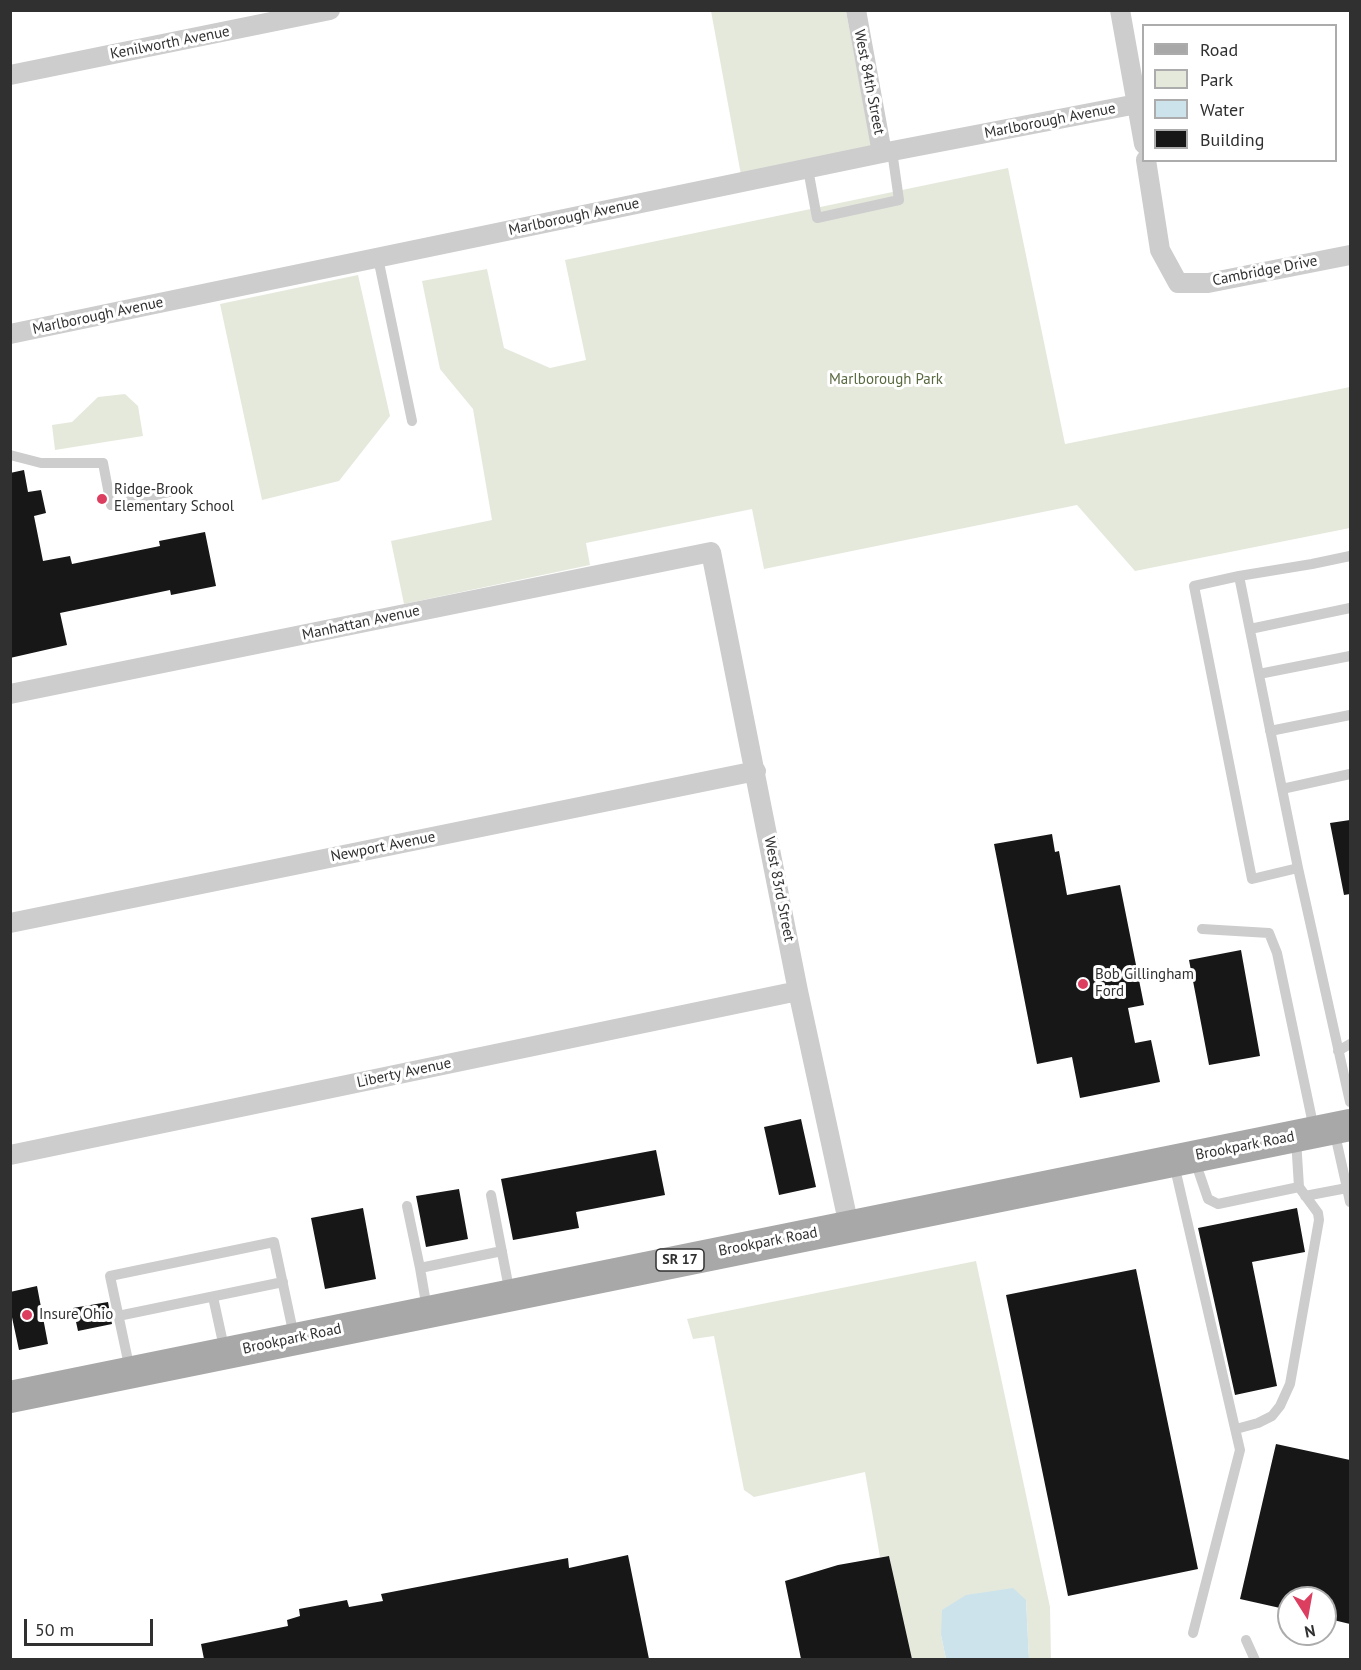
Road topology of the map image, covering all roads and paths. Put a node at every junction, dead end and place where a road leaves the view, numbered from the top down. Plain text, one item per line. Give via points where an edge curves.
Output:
1 (330, 10) edge
2 (856, 10) edge
3 (1120, 10) edge
4 (10, 75) edge
5 (1137, 104) junction
6 (1142, 137) edge
7 (887, 152) junction
8 (1146, 162) edge
9 (808, 169) junction
10 (1350, 255) edge
11 (378, 258) junction
12 (10, 334) edge
13 (412, 421) dead end
14 (10, 455) edge
15 (173, 491) dead end
16 (711, 552) joint
17 (1350, 556) edge
18 (1239, 576) junction
19 (1350, 608) edge
20 (1250, 629) junction
21 (1350, 656) edge
22 (1259, 674) junction
23 (10, 694) edge
24 (1350, 715) edge
25 (1270, 731) junction
26 (756, 771) junction
27 (1350, 774) edge
28 (1282, 789) junction
29 (1298, 868) junction
30 (10, 923) edge
31 (1202, 929) dead end
32 (798, 991) junction
33 (1350, 1044) edge
34 (1338, 1051) junction
35 (1350, 1102) edge
36 (1323, 1130) edge
37 (10, 1155) edge
38 (1184, 1158) junction
39 (1349, 1187) edge
40 (1302, 1191) junction
41 (491, 1196) dead end
42 (1350, 1202) edge
43 (407, 1206) dead end
44 (849, 1226) junction
45 (502, 1251) junction
46 (420, 1268) junction
47 (283, 1282) junction
48 (510, 1294) junction
49 (213, 1297) junction
50 (428, 1311) junction
51 (118, 1316) junction
52 (294, 1339) junction
53 (225, 1353) junction
54 (130, 1373) junction
55 (10, 1398) edge
56 (1236, 1430) junction
57 (1193, 1633) dead end
58 (1246, 1640) dead end
59 (1255, 1659) edge

1 - 4 street, Kenilworth Avenue
2 - 7 street, West 84th Street
3 - 5 street
5 - 6 street
5 - 7 street, Marlborough Avenue
7 - 9 street, Marlborough Avenue
7 - 9 lane via 900,200 817,218
8 - 10 street, Cambridge Drive via 1160,250 1178,283 1208,283
9 - 11 street, Marlborough Avenue
11 - 12 street, Marlborough Avenue
11 - 13 lane
14 - 15 lane via 41,463 103,463 111,505
16 - 23 street, Manhattan Avenue
16 - 26 street, West 83rd Street
17 - 18 lane
18 - 20 lane
18 - 29 lane via 1194,586 1243,836 1252,879
19 - 20 lane
20 - 22 lane
21 - 22 lane
22 - 25 lane
24 - 25 lane
25 - 28 lane
26 - 30 street, Newport Avenue
26 - 32 street, West 83rd Street
27 - 28 lane
28 - 29 lane
29 - 34 lane
31 - 36 lane via 1269,933
32 - 37 street, Liberty Avenue
32 - 44 street, West 83rd Street
33 - 34 lane
34 - 35 lane
36 - 38 main road, Brookpark Road / SR 17
36 - 39 lane
36 - 40 lane
38 - 40 lane via 1208,1199 1218,1204
38 - 44 main road, Brookpark Road / SR 17
38 - 56 lane
39 - 40 lane
39 - 42 lane
40 - 56 lane via 1319,1220 1290,1384 1272,1416
41 - 45 lane
43 - 46 lane
44 - 48 main road, Brookpark Road / SR 17
45 - 46 lane
45 - 48 lane
46 - 50 lane
47 - 49 lane
47 - 51 lane via 274,1242 110,1276
47 - 52 lane
48 - 50 main road, Brookpark Road / SR 17
49 - 51 lane
49 - 53 lane
50 - 52 main road, Brookpark Road / SR 17
51 - 54 lane
52 - 53 main road, Brookpark Road / SR 17
53 - 54 main road, Brookpark Road / SR 17
54 - 55 main road, Brookpark Road / SR 17
56 - 57 lane via 1240,1450
58 - 59 lane

